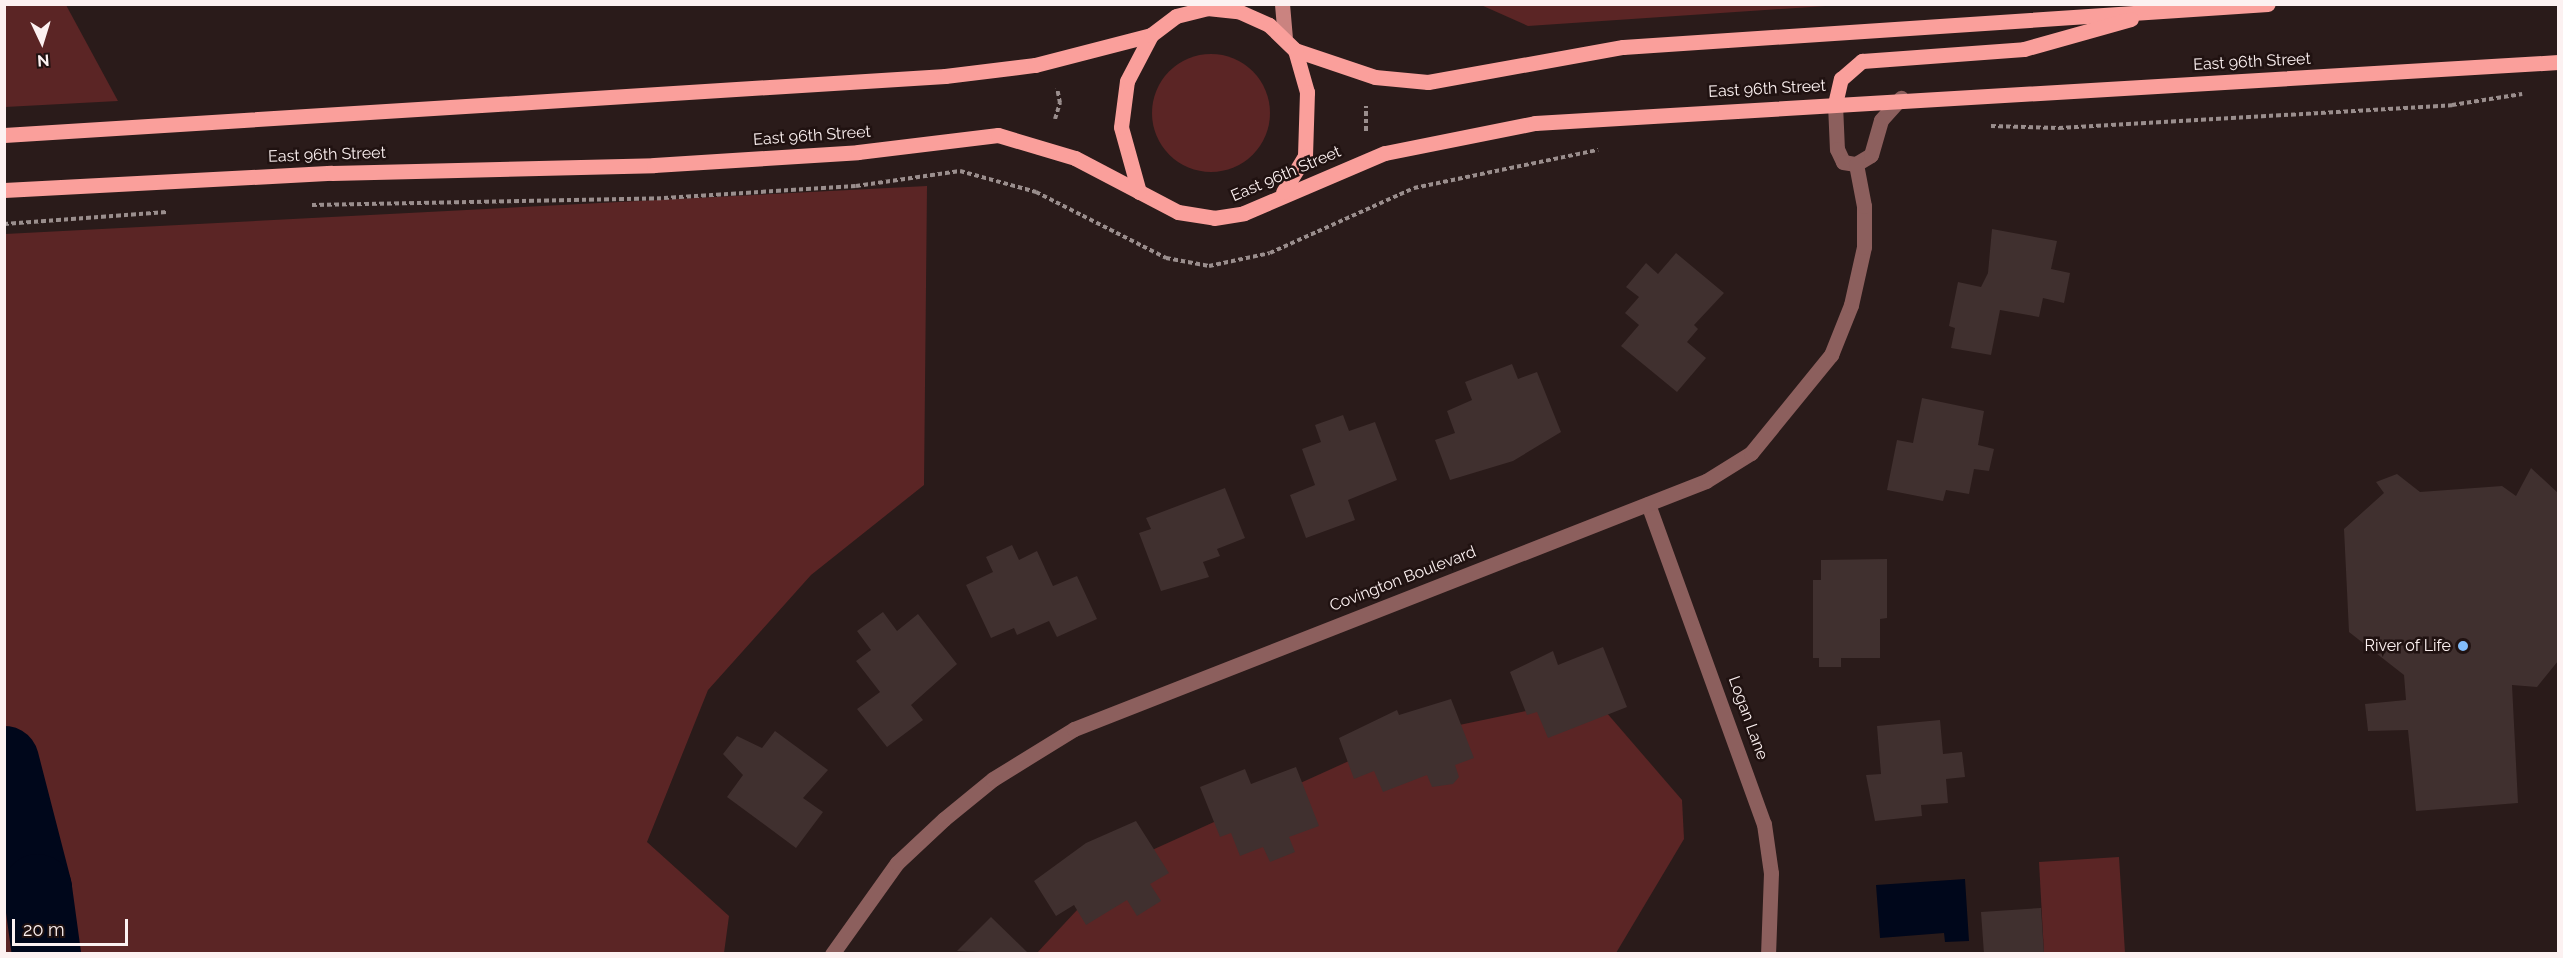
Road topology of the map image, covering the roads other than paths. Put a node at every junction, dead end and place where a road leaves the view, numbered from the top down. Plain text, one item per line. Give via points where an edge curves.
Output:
1 (1282, 4) edge
2 (2268, 4) edge
3 (1196, 7) edge
4 (2160, 11) junction
5 (1151, 35) junction
6 (1286, 36) junction
7 (1295, 50) junction
8 (2559, 62) edge
9 (1901, 98) junction
10 (1835, 104) junction
11 (4, 135) edge
12 (1856, 164) junction
13 (4, 190) edge
14 (1139, 192) junction
15 (1277, 198) junction
16 (1648, 504) junction
17 (832, 954) edge
18 (1768, 954) edge

1 - 6 street
2 - 4 main road
3 - 5 main road
3 - 6 main road via 1238,11
4 - 7 main road via 1623,47 1428,82 1375,77
4 - 10 main road via 2024,49 1862,61 1841,80
5 - 11 main road via 1035,65 979,73
5 - 14 main road via 1126,81 1121,109
6 - 7 main road
7 - 15 main road via 1307,92 1305,156 1296,177
8 - 9 main road, East 96th Street
9 - 10 main road, East 96th Street
9 - 12 street via 1881,120 1871,155
10 - 12 street via 1837,149 1843,162
10 - 15 main road, East 96th Street via 1650,113 1486,129 1384,153
12 - 16 street, Covington Boulevard via 1864,206 1864,247 1851,305 1831,355 1751,453 1706,481
13 - 14 main road, East 96th Street via 654,165 858,152 998,135 1058,151
14 - 15 main road, East 96th Street via 1196,218 1230,217
16 - 17 street, Covington Boulevard via 1074,729 993,779 944,819 897,864
16 - 18 street, Logan Lane via 1764,824 1771,873

